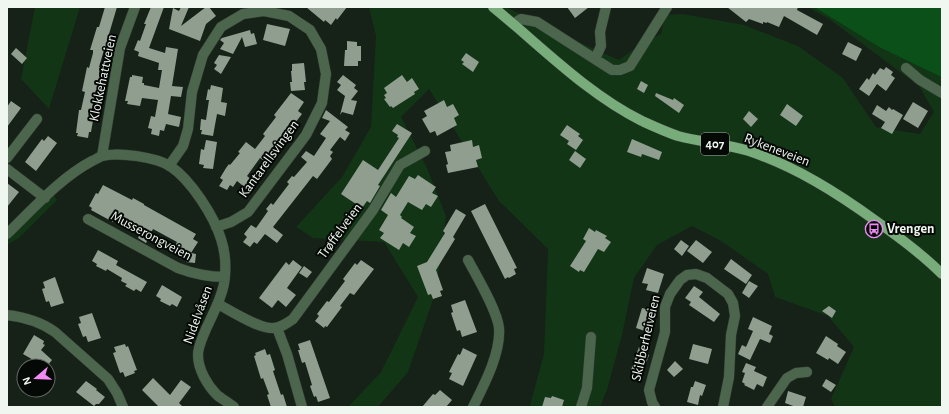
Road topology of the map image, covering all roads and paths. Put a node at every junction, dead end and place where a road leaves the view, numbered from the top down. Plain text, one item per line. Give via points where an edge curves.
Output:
1 (135, 7) edge
2 (493, 7) edge
3 (606, 7) edge
4 (667, 7) edge
5 (513, 24) junction
6 (595, 59) junction
7 (906, 68) dead end
8 (942, 93) edge
9 (37, 119) dead end
10 (425, 151) dead end
11 (102, 156) junction
12 (7, 158) edge
13 (169, 166) junction
14 (7, 168) edge
15 (45, 198) junction
16 (88, 219) dead end
17 (216, 227) junction
18 (7, 234) edge
19 (468, 260) dead end
20 (942, 274) edge
21 (225, 277) junction
22 (218, 304) junction
23 (7, 315) edge
24 (276, 328) junction
25 (591, 337) dead end
26 (807, 372) dead end
27 (123, 407) edge
28 (234, 407) edge
29 (302, 407) edge
30 (473, 407) edge
31 (581, 407) edge
32 (655, 407) edge
33 (723, 407) edge
34 (768, 407) edge

1 - 11 street, Klokkehattveien via 120,48
2 - 5 main road, Rykeneveien / 407
3 - 6 street via 600,32 601,46
4 - 6 street via 630,66 612,70
5 - 6 street via 521,19 537,22
5 - 20 main road, Rykeneveien / 407 via 588,87 614,105 678,136 748,151 815,180 899,237
7 - 8 street
9 - 12 street
10 - 24 street, Trøffelveien via 400,165 373,210 293,319 286,325
11 - 13 street, Nidelvåsen via 128,155
11 - 15 street, Nidelvåsen via 79,168
13 - 17 street, Nidelvåsen via 188,181
13 - 17 street, Kantarellsvingen via 183,146 192,92 204,55 221,27 242,14 264,11 289,16 310,30 321,50 326,74 322,103 306,135 248,212
14 - 15 street
15 - 18 street, Nidelvåsen
16 - 21 street, Musserongveien via 192,274
17 - 21 street, Nidelvåsen via 225,255
19 - 30 street via 495,314 499,328 497,347 489,374
21 - 22 street, Nidelvåsen
22 - 24 street via 242,318 265,327
22 - 28 street, Nidelvåsen via 202,339 198,353 200,367 217,394
23 - 27 street via 26,318 55,332 108,378
24 - 29 street via 287,354
25 - 31 street via 587,388
26 - 34 street via 796,373 787,378
32 - 33 street, Skibberheiveien via 649,390 665,332 665,307 680,280 687,275 696,274 707,278 728,294 733,303 735,316 730,378

